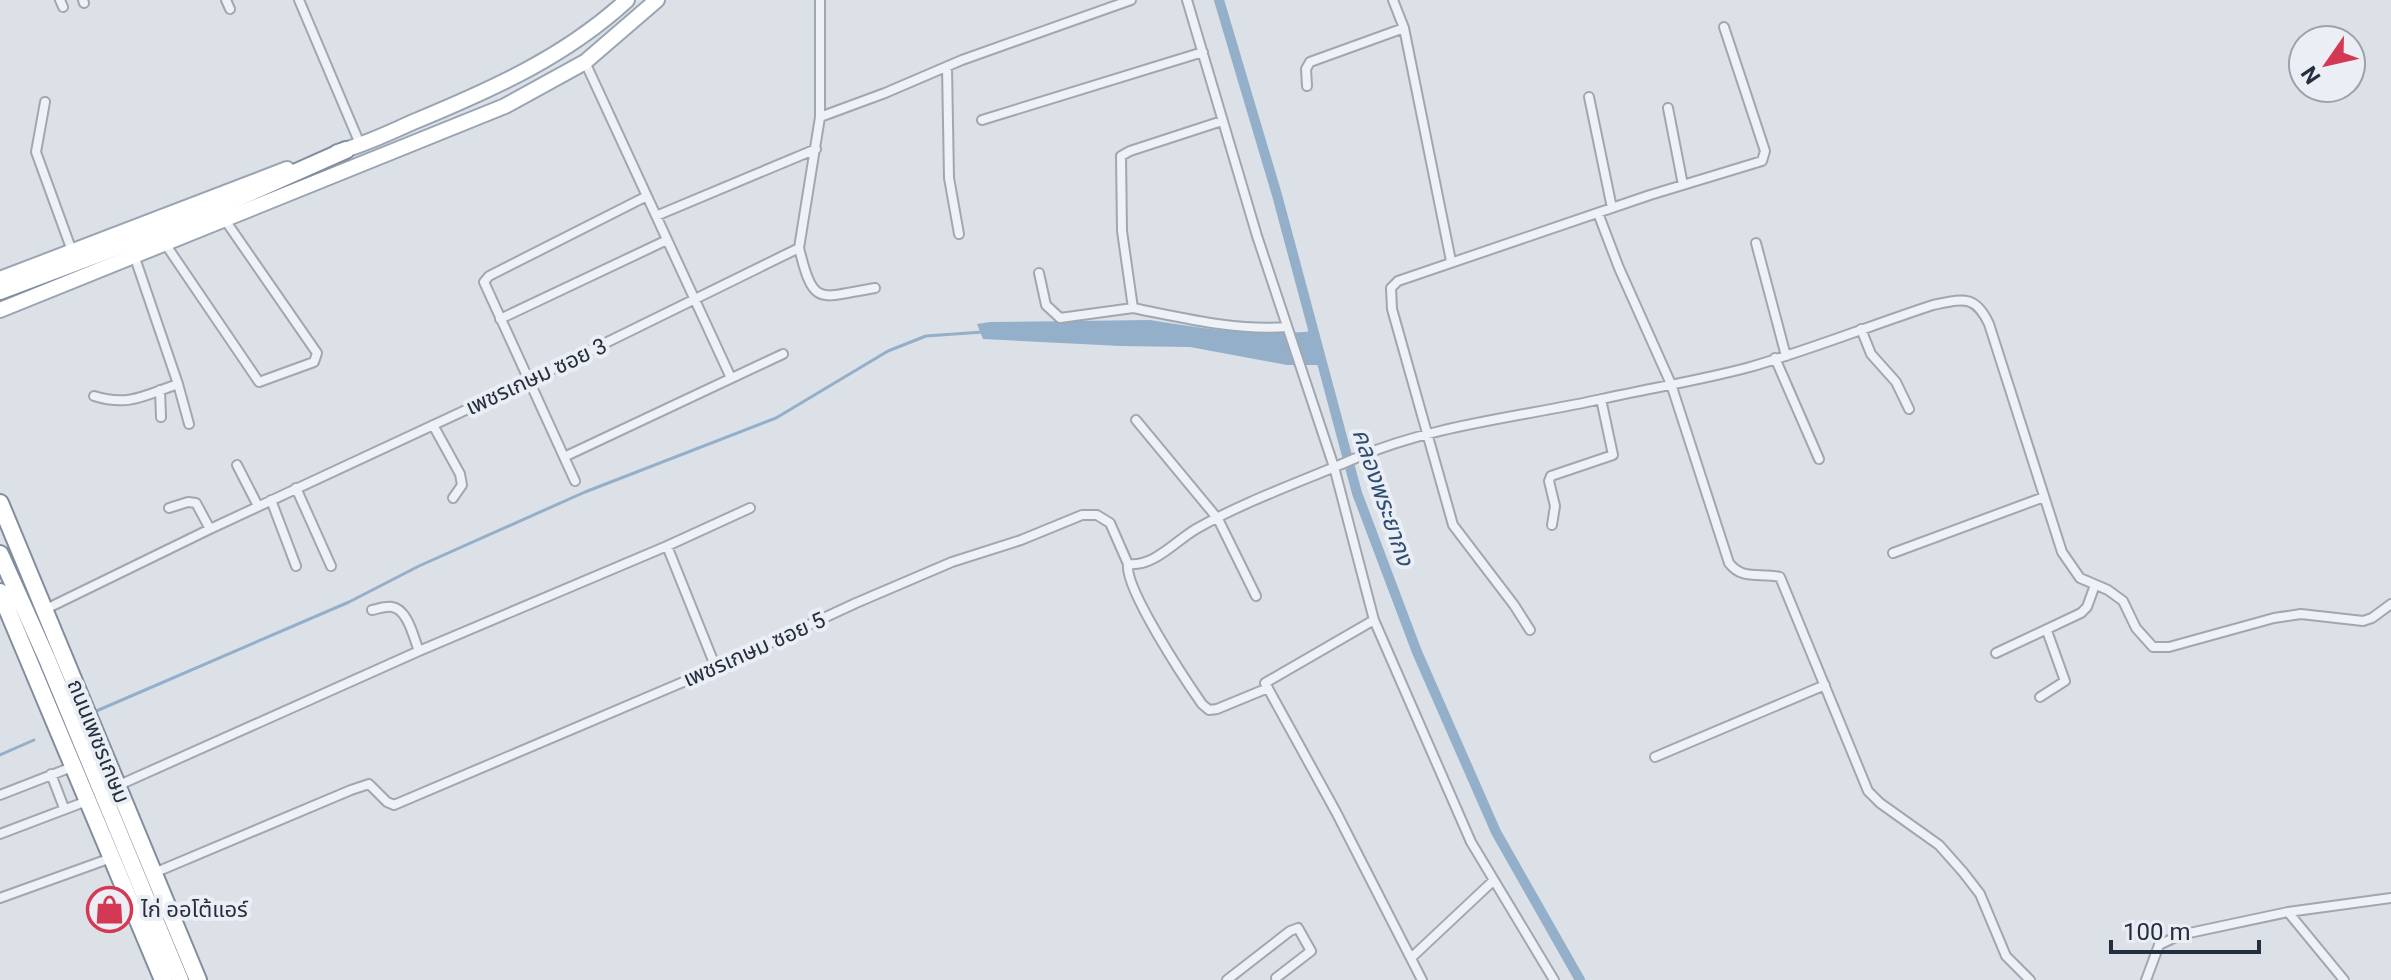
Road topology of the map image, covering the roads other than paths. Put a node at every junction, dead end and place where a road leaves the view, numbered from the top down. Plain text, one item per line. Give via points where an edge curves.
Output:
1 (299, 0) edge
2 (627, 0) edge
3 (657, 0) edge
4 (820, 0) edge
5 (1098, 0) edge
6 (1131, 0) edge
7 (1187, 0) edge
8 (1393, 0) edge
9 (1104, 9) junction
10 (1724, 27) dead end
11 (1404, 28) junction
12 (1203, 52) junction
13 (585, 62) junction
14 (947, 67) junction
15 (1307, 86) dead end
16 (1589, 97) dead end
17 (45, 102) dead end
18 (1668, 108) dead end
19 (820, 117) junction
20 (982, 120) dead end
21 (1222, 121) junction
22 (353, 147) junction
23 (816, 149) junction
24 (1683, 185) junction
25 (647, 196) junction
26 (1612, 208) junction
27 (1598, 213) junction
28 (656, 216) junction
29 (225, 220) junction
30 (959, 234) dead end
31 (667, 240) junction
32 (1756, 243) dead end
33 (166, 245) junction
34 (799, 248) junction
35 (72, 251) junction
36 (135, 258) junction
37 (1451, 261) junction
38 (1039, 273) dead end
39 (0, 279) edge
40 (875, 288) dead end
41 (0, 291) edge
42 (694, 299) junction
43 (1133, 308) junction
44 (0, 310) edge
45 (500, 319) junction
46 (1287, 328) junction
47 (1861, 329) junction
48 (783, 354) dead end
49 (1786, 356) junction
50 (1775, 358) junction
51 (731, 378) junction
52 (528, 381) junction
53 (178, 384) junction
54 (1671, 384) junction
55 (160, 390) junction
56 (94, 396) dead end
57 (1601, 399) junction
58 (1909, 409) dead end
59 (161, 417) dead end
60 (1136, 420) dead end
61 (189, 424) dead end
62 (433, 425) junction
63 (1427, 436) junction
64 (564, 457) junction
65 (1819, 459) dead end
66 (237, 465) dead end
67 (1336, 466) junction
68 (575, 481) dead end
69 (296, 488) junction
70 (2044, 497) junction
71 (453, 498) dead end
72 (271, 500) junction
73 (0, 503) edge
74 (258, 506) junction
75 (169, 508) dead end
76 (750, 508) dead end
77 (1218, 519) junction
78 (1552, 525) dead end
79 (210, 529) junction
80 (667, 546) junction
81 (1893, 553) dead end
82 (0, 554) edge
83 (1128, 564) junction
84 (296, 566) dead end
85 (331, 566) dead end
86 (2095, 585) junction
87 (0, 592) edge
88 (1256, 596) dead end
89 (2391, 604) edge
90 (46, 609) junction
91 (372, 610) dead end
92 (5, 618) edge
93 (1374, 620) junction
94 (1530, 630) dead end
95 (2047, 631) junction
96 (419, 651) junction
97 (1996, 653) dead end
98 (716, 668) junction
99 (1825, 685) junction
100 (1268, 688) junction
101 (2040, 697) dead end
102 (1655, 757) dead end
103 (72, 767) junction
104 (51, 774) junction
105 (117, 786) junction
106 (0, 795) edge
107 (87, 801) junction
108 (64, 808) junction
109 (0, 834) edge
110 (111, 858) junction
111 (154, 874) junction
112 (1493, 881) junction
113 (161, 893) junction
114 (0, 898) edge
115 (2391, 898) edge
116 (2288, 912) junction
117 (1411, 958) junction
118 (1276, 978) edge
119 (163, 980) edge
120 (180, 980) edge
121 (198, 980) edge
122 (209, 980) edge
123 (1227, 980) edge
124 (1422, 980) edge
125 (1554, 980) edge
126 (2030, 980) edge
127 (2146, 980) edge
128 (2344, 980) edge

1 - 22 street
2 - 22 main road via 567,48 521,75
3 - 13 main road
4 - 19 street
5 - 9 street
6 - 9 street
7 - 12 street
8 - 11 street
9 - 14 street
10 - 24 street via 1765,156
11 - 15 street via 1310,62
11 - 37 street
12 - 20 street
12 - 21 street
13 - 25 street
13 - 29 main road via 505,106
14 - 19 street
14 - 30 street via 949,178
16 - 26 street
17 - 35 street via 36,152
18 - 24 street
19 - 23 street
21 - 43 street via 1121,156 1122,231
21 - 46 street
22 - 35 main road
22 - 41 highway via 186,221
23 - 28 street
23 - 34 street
24 - 26 street
25 - 28 street
25 - 45 street via 484,279
26 - 27 street
27 - 37 street
27 - 54 street
28 - 31 street
29 - 33 main road
29 - 33 street via 317,353 314,362 259,382
31 - 42 street
31 - 45 street
32 - 49 street
33 - 36 main road
34 - 40 street via 806,278 816,292
34 - 42 street, เพชรเกษม ซอย 3
35 - 39 main road
36 - 44 main road
36 - 53 street
37 - 63 street via 1391,288
38 - 43 street via 1046,305 1060,318
42 - 51 street
42 - 52 street, เพชรเกษม ซอย 3
43 - 46 street via 1235,326
45 - 52 street
46 - 67 street
47 - 49 street
47 - 58 street via 1871,354 1896,382
47 - 70 street via 1957,300 1971,300 1982,308
48 - 51 street
49 - 50 street
50 - 54 street
50 - 65 street
51 - 64 street
52 - 62 street, เพชรเกษม ซอย 3
52 - 64 street
53 - 55 street
53 - 61 street
54 - 57 street
54 - 99 street via 1729,563 1747,576 1780,577
55 - 56 street via 125,402
55 - 59 street
57 - 63 street
57 - 78 street via 1613,455 1551,476
60 - 77 street
62 - 69 street, เพชรเกษม ซอย 3
62 - 71 street via 460,474 462,485
63 - 67 street
63 - 94 street via 1453,525
64 - 68 street
66 - 74 street
67 - 77 street
67 - 93 street
69 - 72 street, เพชรเกษม ซอย 3
69 - 85 street
70 - 81 street
70 - 86 street via 2062,552 2080,578
72 - 74 street, เพชรเกษม ซอย 3
72 - 84 street
73 - 90 highway, ถนนเพชรเกษม
74 - 79 street, เพชรเกษม ซอย 3
75 - 79 street via 196,503
76 - 80 street
77 - 83 street via 1148,562
77 - 88 street
79 - 90 street, เพชรเกษม ซอย 3
80 - 96 street
80 - 98 street
82 - 120 highway
83 - 98 street, เพชรเกษม ซอย 5 via 1110,523 1097,515 1082,515 952,562
83 - 100 street via 1126,572 1144,609 1202,704 1217,709
86 - 89 street via 2123,601 2153,647 2287,616 2363,621
86 - 95 street via 2087,607
87 - 92 highway, ถนนเพชรเกษม
90 - 105 highway, ถนนเพชรเกษม
91 - 96 street via 400,611
92 - 103 highway, ถนนเพชรเกษม
93 - 100 street via 1265,683
93 - 112 street via 1458,815
95 - 97 street
95 - 101 street via 2065,681
96 - 105 street
98 - 111 street, เพชรเกษม ซอย 5 via 394,805 369,784
99 - 102 street
99 - 126 street via 1868,791 1939,845 1963,872 1980,894 2006,956
100 - 117 street
103 - 104 street
103 - 107 highway, ถนนเพชรเกษม
104 - 106 street
104 - 108 street
105 - 111 highway, ถนนเพชรเกษม
107 - 108 street
107 - 110 highway, ถนนเพชรเกษม
108 - 109 street
110 - 114 street
110 - 119 highway, ถนนเพชรเกษม
111 - 113 highway, ถนนเพชรเกษม
112 - 117 street
112 - 125 street
113 - 121 highway, ถนนเพชรเกษม
113 - 122 highway
115 - 116 street
116 - 127 street via 2169,939 2159,945
116 - 128 street
117 - 124 street
118 - 123 street via 1311,951 1298,928

